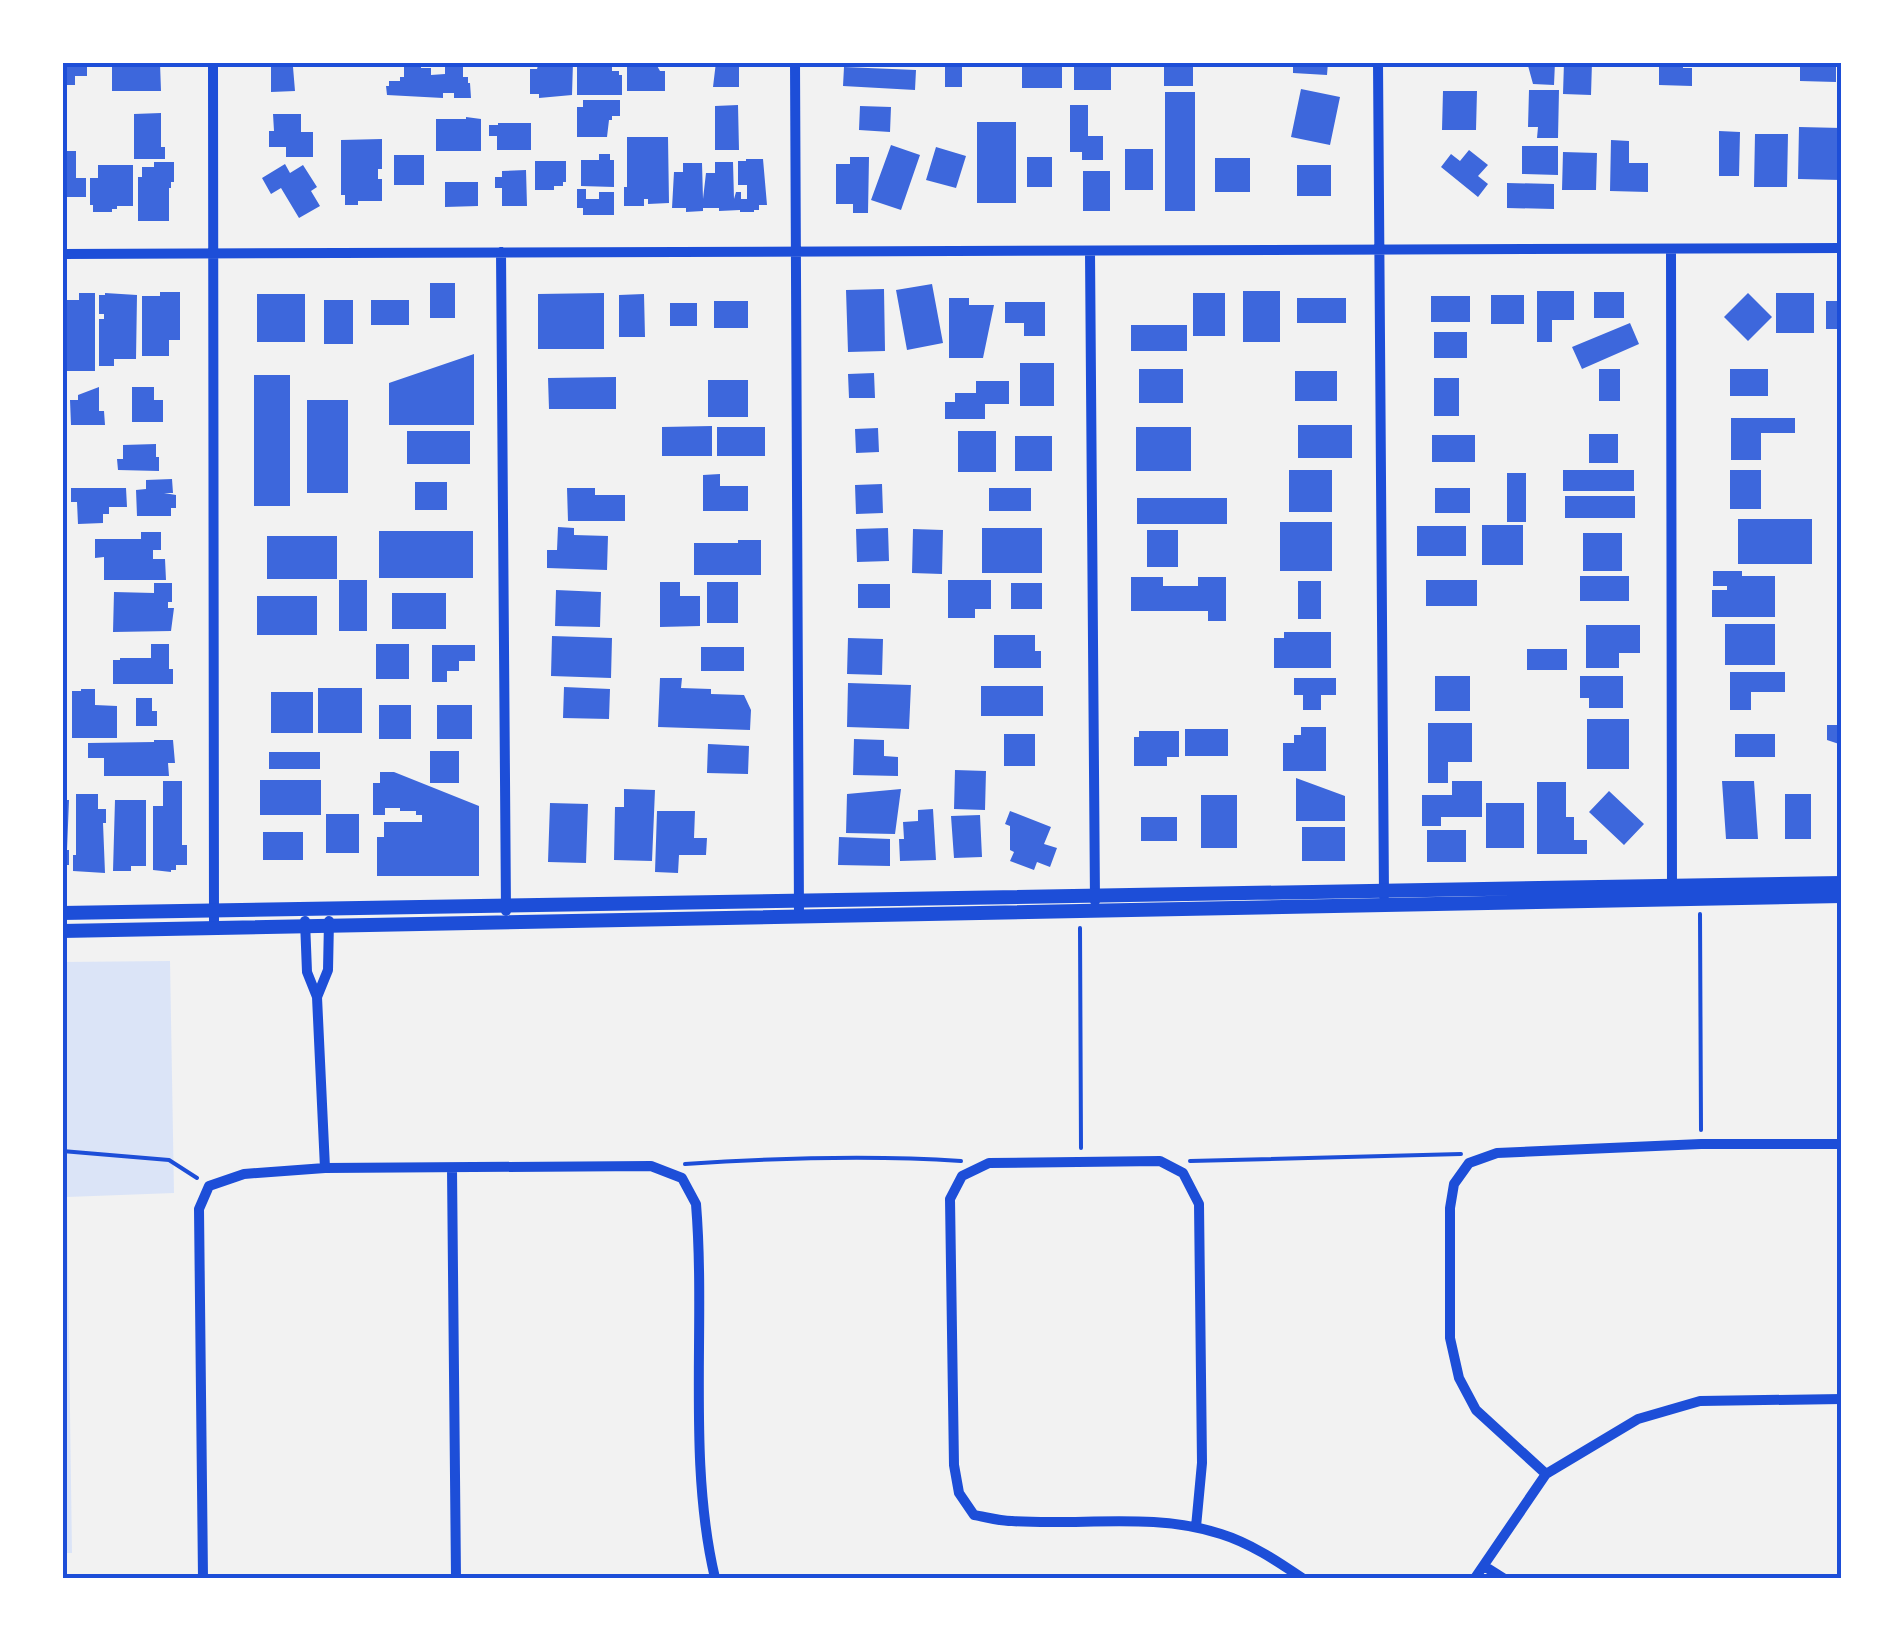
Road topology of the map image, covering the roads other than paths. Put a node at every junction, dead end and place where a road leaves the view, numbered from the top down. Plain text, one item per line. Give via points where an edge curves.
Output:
1 (213, 62) edge
2 (795, 62) edge
3 (1378, 62) edge
4 (1380, 248) junction
5 (1842, 248) edge
6 (1672, 250) junction
7 (214, 252) junction
8 (501, 252) junction
9 (796, 252) junction
10 (1090, 252) junction
11 (62, 254) edge
12 (1842, 883) edge
13 (1672, 892) junction
14 (1842, 896) edge
15 (1384, 898) junction
16 (799, 900) junction
17 (1095, 903) junction
18 (506, 905) junction
19 (304, 910) junction
20 (329, 910) junction
21 (62, 913) edge
22 (799, 916) junction
23 (214, 920) junction
24 (506, 922) junction
25 (305, 926) junction
26 (328, 926) junction
27 (62, 931) edge
28 (317, 997) junction
29 (1842, 1144) edge
30 (325, 1168) junction
31 (452, 1169) junction
32 (1842, 1399) edge
33 (1546, 1474) junction
34 (1196, 1528) junction
35 (1484, 1566) junction
36 (203, 1578) edge
37 (456, 1578) edge
38 (715, 1578) edge
39 (1302, 1578) edge
40 (1476, 1578) edge
41 (1503, 1578) edge

1 - 7 street
2 - 9 street
3 - 4 street
4 - 6 street
4 - 10 street
4 - 15 street
5 - 6 street
6 - 13 street
7 - 8 street
7 - 11 street
7 - 23 street
8 - 9 street
8 - 18 street
9 - 10 street
9 - 16 street
10 - 17 street
12 - 13 street
13 - 14 street
13 - 15 street
15 - 17 street
16 - 17 street
16 - 18 street
16 - 22 street
17 - 22 street
18 - 20 street
18 - 24 street
19 - 20 street
19 - 23 street
19 - 25 street
20 - 26 street
21 - 23 street
22 - 24 street
23 - 25 street
23 - 27 street
24 - 26 street
25 - 26 street
25 - 28 street via 307,972
26 - 28 street via 328,970
28 - 30 street
29 - 33 street via 1497,1153 1469,1163 1454,1184 1450,1208 1450,1338 1476,1410
30 - 31 street
30 - 36 street via 244,1174 208,1186 199,1209
31 - 37 street
31 - 38 street via 650,1166 682,1178 696,1204 701,1474
32 - 33 street via 1700,1401 1638,1420
33 - 35 street
34 - 34 street via 1202,1463 1199,1204 1182,1173 1160,1161 989,1163 962,1176 950,1199 958,1493 974,1514 1009,1521
34 - 39 street via 1223,1534
35 - 40 street
35 - 41 street

